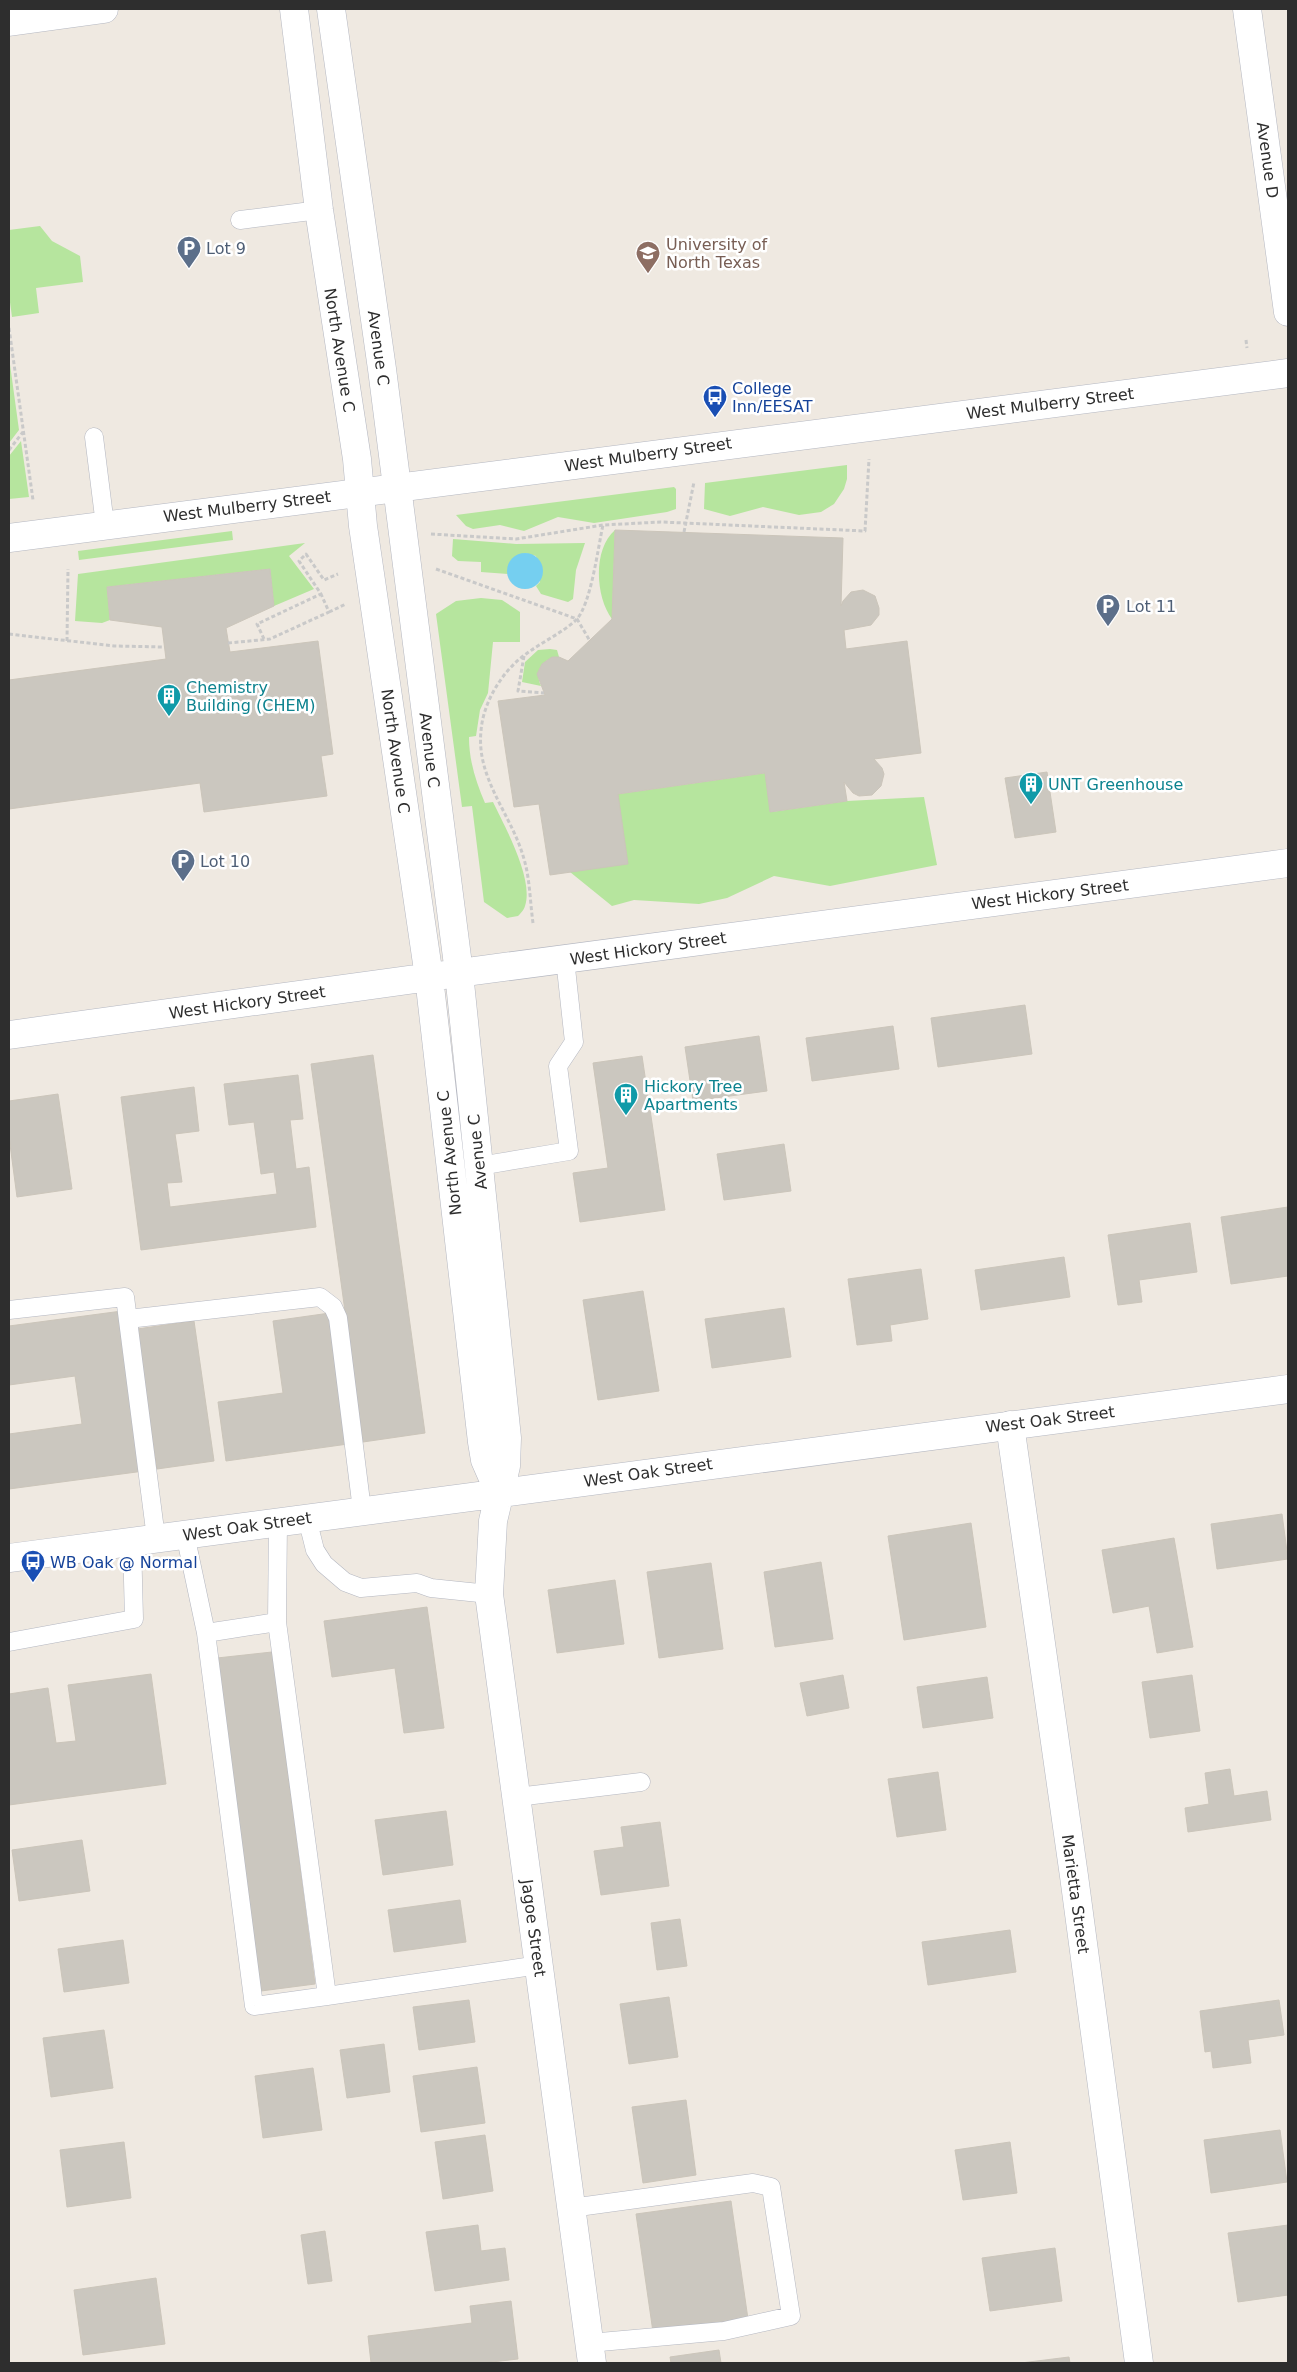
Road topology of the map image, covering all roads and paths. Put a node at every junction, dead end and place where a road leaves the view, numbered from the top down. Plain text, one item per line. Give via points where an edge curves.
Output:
1 (104, 9) edge
2 (294, 9) edge
3 (331, 9) edge
4 (1247, 9) edge
5 (9, 22) edge
6 (319, 210) junction
7 (1282, 213) edge
8 (240, 220) dead end
9 (1288, 312) edge
10 (9, 328) edge
11 (1288, 373) edge
12 (24, 431) junction
13 (94, 437) dead end
14 (9, 450) edge
15 (869, 459) dead end
16 (694, 482) dead end
17 (395, 487) junction
18 (360, 492) junction
19 (33, 500) dead end
20 (686, 522) junction
21 (105, 525) junction
22 (603, 525) junction
23 (684, 532) dead end
24 (423, 534) dead end
25 (9, 538) edge
26 (427, 566) dead end
27 (337, 567) dead end
28 (68, 569) dead end
29 (321, 594) junction
30 (345, 604) dead end
31 (329, 612) junction
32 (577, 619) junction
33 (9, 634) edge
34 (264, 639) junction
35 (68, 641) junction
36 (590, 641) dead end
37 (228, 643) dead end
38 (164, 647) dead end
39 (524, 655) junction
40 (544, 692) dead end
41 (1288, 863) edge
42 (533, 923) dead end
43 (565, 959) junction
44 (460, 973) junction
45 (429, 977) junction
46 (9, 1035) edge
47 (479, 1166) junction
48 (9, 1310) edge
49 (128, 1319) junction
50 (1288, 1388) edge
51 (1010, 1424) junction
52 (499, 1492) junction
53 (362, 1510) junction
54 (307, 1518) junction
55 (278, 1522) junction
56 (185, 1534) junction
57 (144, 1539) junction
58 (9, 1558) edge
59 (489, 1594) junction
60 (277, 1622) junction
61 (206, 1633) junction
62 (9, 1642) edge
63 (641, 1782) dead end
64 (516, 1797) junction
65 (539, 1966) junction
66 (327, 1996) junction
67 (571, 2208) junction
68 (590, 2353) edge
69 (1139, 2363) edge

1 - 5 street
2 - 6 street, North Avenue C
3 - 17 street, Avenue C via 382,369
4 - 7 street, Avenue D
6 - 8 lane
6 - 18 street, North Avenue C
7 - 9 street, Avenue D
10 - 12 path
11 - 17 street, West Mulberry Street
12 - 14 path
12 - 19 path
13 - 21 lane
15 - 20 path via 865,531
16 - 20 path
17 - 18 street, West Mulberry Street
17 - 44 street, Avenue C
18 - 21 street, West Mulberry Street
18 - 45 street, North Avenue C
20 - 22 path
20 - 23 path
21 - 25 street, West Mulberry Street
22 - 24 path via 516,539
22 - 32 path via 588,596
26 - 32 path
27 - 29 path via 338,575 324,580 306,554 299,561
28 - 35 path
29 - 31 path
29 - 34 path via 257,624
30 - 31 path
31 - 34 path
32 - 36 path
32 - 39 path
33 - 35 path
34 - 37 path
35 - 38 path
39 - 40 path via 518,691
39 - 42 path via 499,683 490,699 484,715 481,746 490,784 524,859
41 - 43 street, West Hickory Street
43 - 44 street, West Hickory Street
43 - 47 lane via 574,1042 558,1066 569,1151
44 - 45 street, West Hickory Street
44 - 47 street, Avenue C
45 - 46 street, West Hickory Street
45 - 52 street, North Avenue C via 482,1442 485,1460
47 - 52 street, Avenue C via 507,1438 506,1466
48 - 49 lane via 125,1296
49 - 53 lane via 320,1297 333,1307 338,1318
49 - 57 lane
50 - 51 street, West Oak Street
51 - 52 street, West Oak Street
51 - 69 street, Marietta Street
52 - 53 street, West Oak Street
52 - 59 street, Jagoe Street via 493,1521
53 - 54 street, West Oak Street
54 - 55 street, West Oak Street
54 - 59 lane via 315,1550 324,1564 345,1582 361,1588 417,1583 432,1588
55 - 56 street, West Oak Street
55 - 60 lane
56 - 57 street, West Oak Street
56 - 61 lane
57 - 58 street, West Oak Street
57 - 62 lane via 134,1619
59 - 64 street, Jagoe Street
60 - 61 lane
60 - 66 lane
61 - 66 lane via 254,2006
63 - 64 lane
64 - 65 street, Jagoe Street
65 - 66 lane
65 - 67 street, Jagoe Street
67 - 68 street, Jagoe Street
67 - 68 lane via 753,2183 771,2187 791,2316 724,2331

